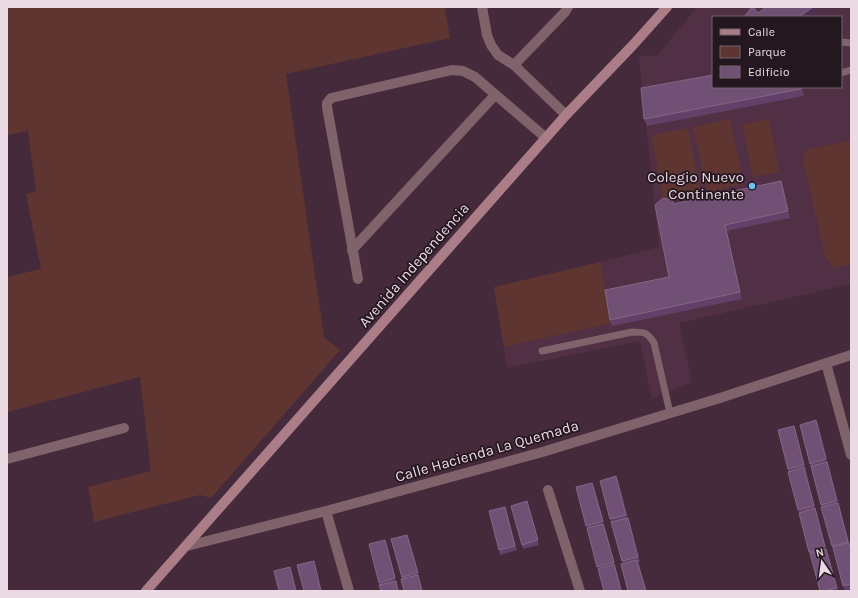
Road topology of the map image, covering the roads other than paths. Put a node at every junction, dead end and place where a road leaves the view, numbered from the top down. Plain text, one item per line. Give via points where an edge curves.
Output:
1 (482, 7) edge
2 (568, 7) edge
3 (667, 7) edge
4 (514, 65) junction
5 (495, 95) junction
6 (566, 115) junction
7 (546, 138) junction
8 (352, 250) junction
9 (358, 279) dead end
10 (542, 351) dead end
11 (851, 355) edge
12 (826, 364) junction
13 (670, 413) junction
14 (124, 428) dead end
15 (851, 455) edge
16 (7, 460) edge
17 (548, 490) dead end
18 (326, 511) junction
19 (187, 546) junction
20 (146, 591) edge
21 (349, 591) edge
22 (580, 591) edge

1 - 4 street via 485,30 491,45 498,55
2 - 4 street
3 - 6 street, Avenida Independencia
4 - 6 street
5 - 7 street
5 - 8 street
5 - 8 street via 470,74 458,70 334,97 329,101 327,108
6 - 7 street, Avenida Independencia
7 - 19 street, Avenida Independencia
8 - 9 street
10 - 13 lane via 632,332 644,332 654,343
11 - 12 street, Calle Hacienda La Quemada
12 - 13 street, Calle Hacienda La Quemada
12 - 15 street
13 - 18 street, Calle Hacienda La Quemada via 539,453
14 - 16 street
17 - 22 street
18 - 19 street, Calle Hacienda La Quemada
18 - 21 street
19 - 20 street

